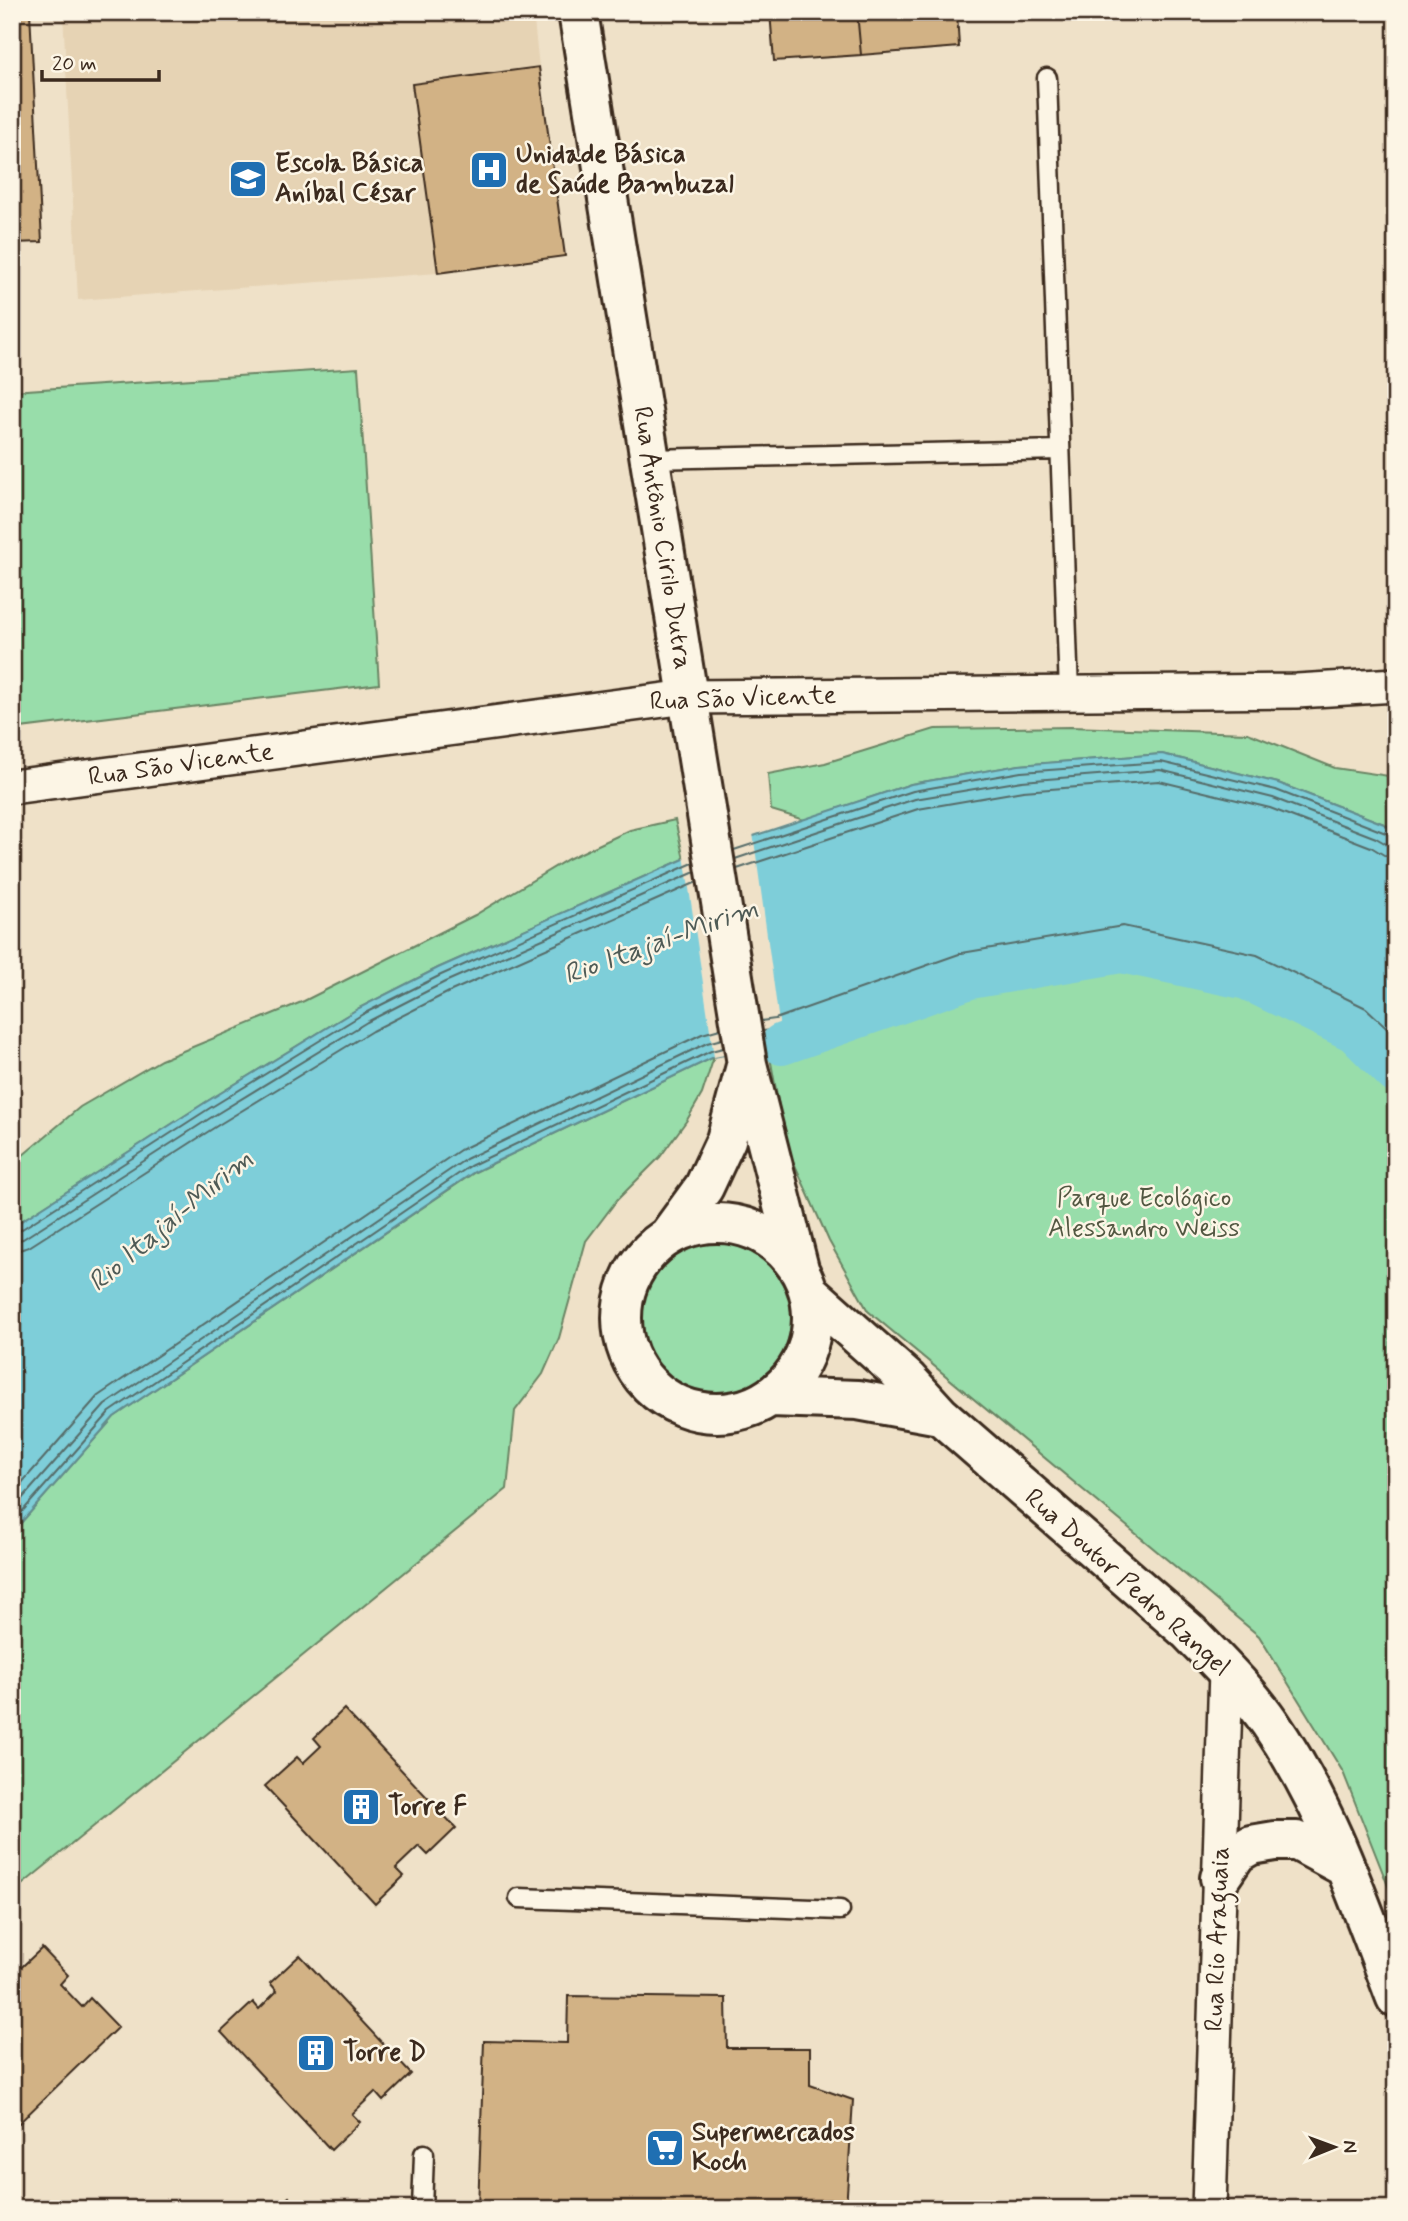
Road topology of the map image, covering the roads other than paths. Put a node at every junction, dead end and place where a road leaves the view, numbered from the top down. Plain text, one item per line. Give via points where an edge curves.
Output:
1 (578, 12) edge
2 (1047, 78) dead end
3 (1060, 450) junction
4 (649, 458) junction
5 (1396, 685) edge
6 (1069, 694) junction
7 (687, 697) junction
8 (12, 788) edge
9 (746, 1057) junction
10 (669, 1235) junction
11 (805, 1281) junction
12 (771, 1397) junction
13 (940, 1415) junction
14 (1226, 1670) junction
15 (1345, 1867) junction
16 (1220, 1878) junction
17 (519, 1898) dead end
18 (840, 1910) dead end
19 (1396, 1998) edge
20 (424, 2154) dead end
21 (422, 2209) edge
22 (1209, 2209) edge

1 - 4 main road, Rua Antônio Cirilo Dutra
2 - 3 lane
3 - 4 lane
3 - 6 lane
4 - 7 main road, Rua Antônio Cirilo Dutra
5 - 6 street, Rua São Vicente
6 - 7 street, Rua São Vicente
7 - 8 street, Rua São Vicente
7 - 9 main road, Rua Antônio Cirilo Dutra
9 - 10 main road, Rua Antônio Cirilo Dutra via 726,1140 705,1187
9 - 11 main road, Rua Antônio Cirilo Dutra
10 - 11 main road via 696,1224 726,1223 755,1230 780,1245
10 - 12 main road via 644,1256 627,1284 621,1317 626,1349 642,1377 663,1397 689,1410 717,1414 746,1410
11 - 12 main road via 812,1326 806,1353 792,1378
11 - 13 main road, Rua Doutor Pedro Rangel
12 - 13 main road via 858,1400
13 - 14 main road, Rua Doutor Pedro Rangel via 1189,1632
14 - 15 main road, Rua Doutor Pedro Rangel via 1269,1721 1299,1769
14 - 16 street, Rua Rio Araguaia
15 - 16 main road via 1297,1842 1275,1841 1237,1853
15 - 19 main road, Rua Doutor Pedro Rangel
16 - 22 street, Rua Rio Araguaia
17 - 18 lane
20 - 21 lane

